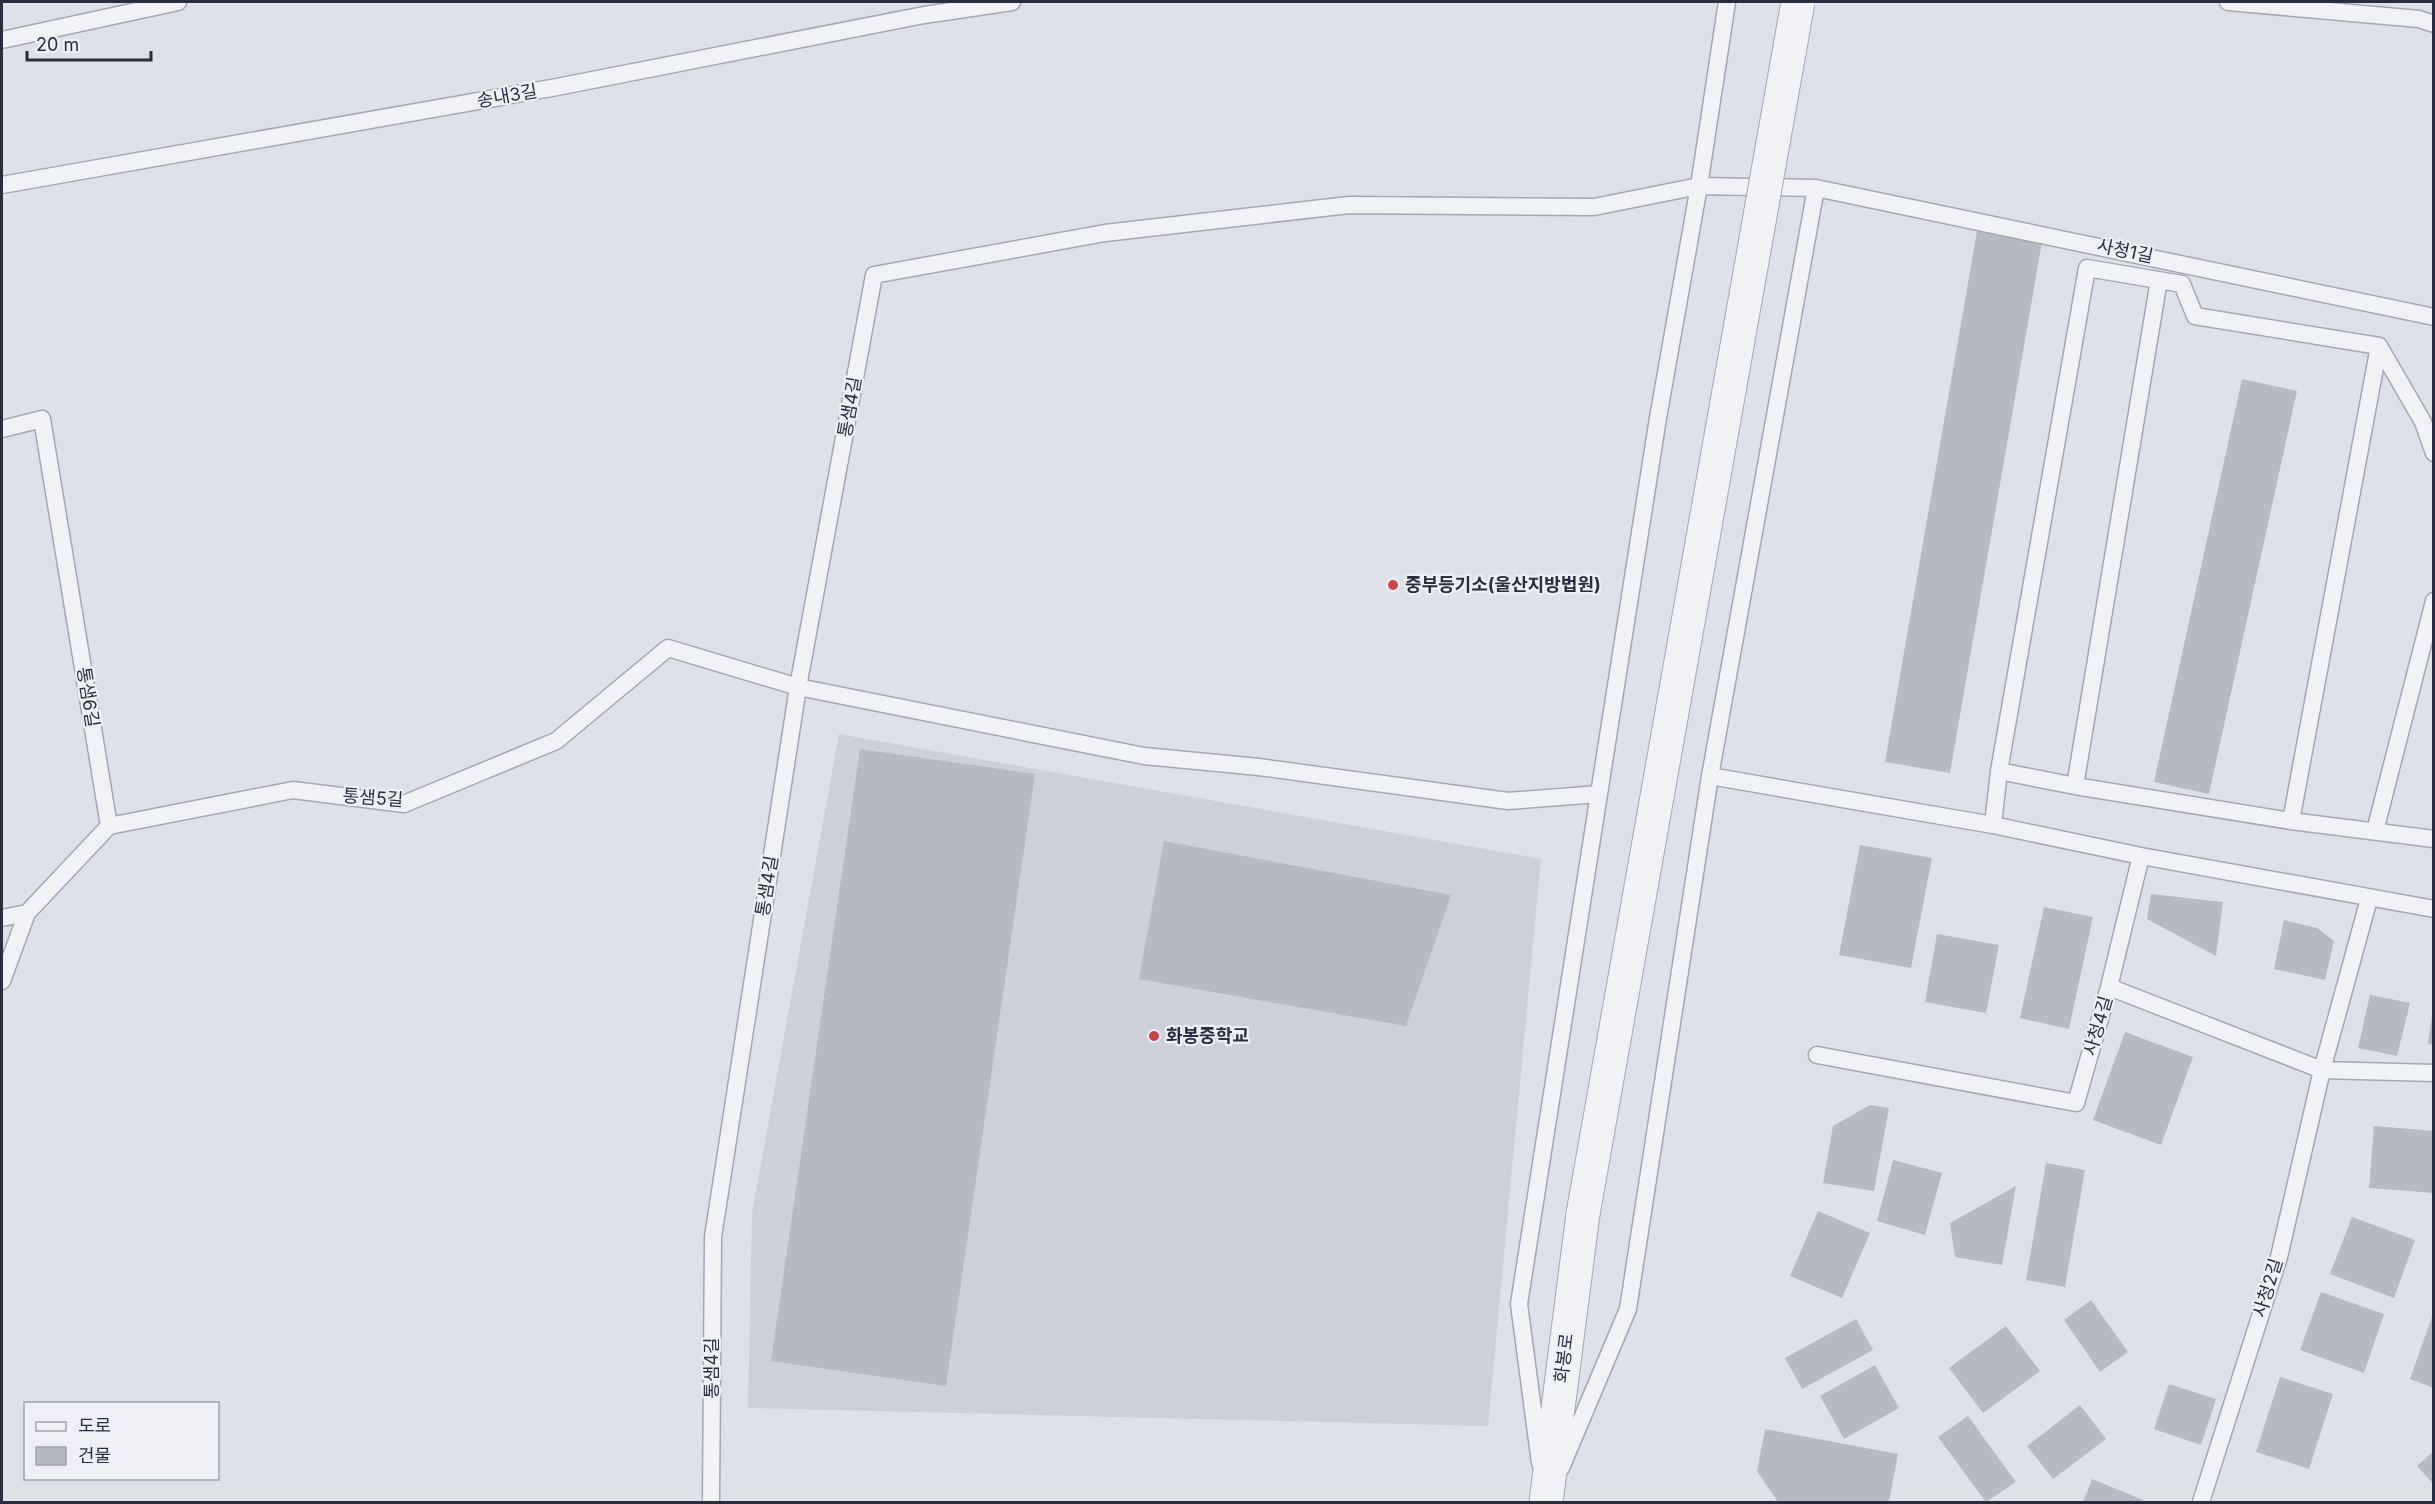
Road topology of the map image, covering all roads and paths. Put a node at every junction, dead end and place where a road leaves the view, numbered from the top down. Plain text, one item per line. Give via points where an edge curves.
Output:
1 (178, 2) edge
2 (1012, 2) edge
3 (1727, 2) edge
4 (1798, 2) edge
5 (2228, 2) edge
6 (2433, 24) edge
7 (2, 40) edge
8 (2, 185) edge
9 (1699, 186) junction
10 (1816, 188) junction
11 (874, 275) joint
12 (2159, 280) junction
13 (2433, 317) edge
14 (2379, 346) junction
15 (2, 429) edge
16 (2433, 453) edge
17 (2433, 601) edge
18 (798, 687) junction
19 (1999, 771) junction
20 (1710, 776) junction
21 (2075, 786) junction
22 (1599, 794) junction
23 (2291, 821) junction
24 (1993, 825) junction
25 (109, 826) junction
26 (2375, 831) junction
27 (2433, 839) edge
28 (2141, 856) junction
29 (2369, 899) junction
30 (2433, 909) edge
31 (27, 913) junction
32 (2, 918) edge
33 (2, 981) edge
34 (2109, 987) junction
35 (1818, 1055) dead end
36 (2322, 1070) junction
37 (2433, 1073) edge
38 (711, 1503) edge
39 (1546, 1503) edge
40 (2200, 1503) edge

1 - 7 lane
2 - 8 lane, 송내3길
3 - 9 lane
4 - 39 street, 화봉로, bridge via 1583,1214
5 - 6 lane via 2419,19
9 - 10 lane, 사청1길
9 - 11 lane, 사청1길 via 1594,207 1349,205 1105,233
9 - 22 lane
10 - 13 lane, 사청1길
10 - 20 lane
11 - 18 lane, 통샘4길
12 - 14 lane via 2182,285 2196,316
12 - 19 lane via 2087,268
12 - 21 lane
14 - 16 lane via 2423,422
14 - 23 lane
15 - 25 lane, 통샘6길 via 42,420
17 - 26 lane
18 - 22 lane via 1144,756 1259,767 1508,801
18 - 25 lane, 통샘5길 via 668,648 556,741 404,804 293,790
18 - 38 lane, 통샘4길 via 713,1237
19 - 21 lane
19 - 24 lane
20 - 24 lane
20 - 39 lane via 1628,1309
21 - 23 lane
22 - 39 lane via 1519,1304
23 - 26 lane
24 - 28 lane
25 - 31 lane
26 - 27 lane
28 - 29 lane
28 - 34 lane
29 - 30 lane
29 - 36 lane, 사청2길
31 - 32 lane
31 - 33 lane
34 - 35 lane, 사청4길 via 2076,1103
34 - 36 lane, 사청4길
36 - 37 lane, 사청4길
36 - 40 lane, 사청2길 via 2278,1257

